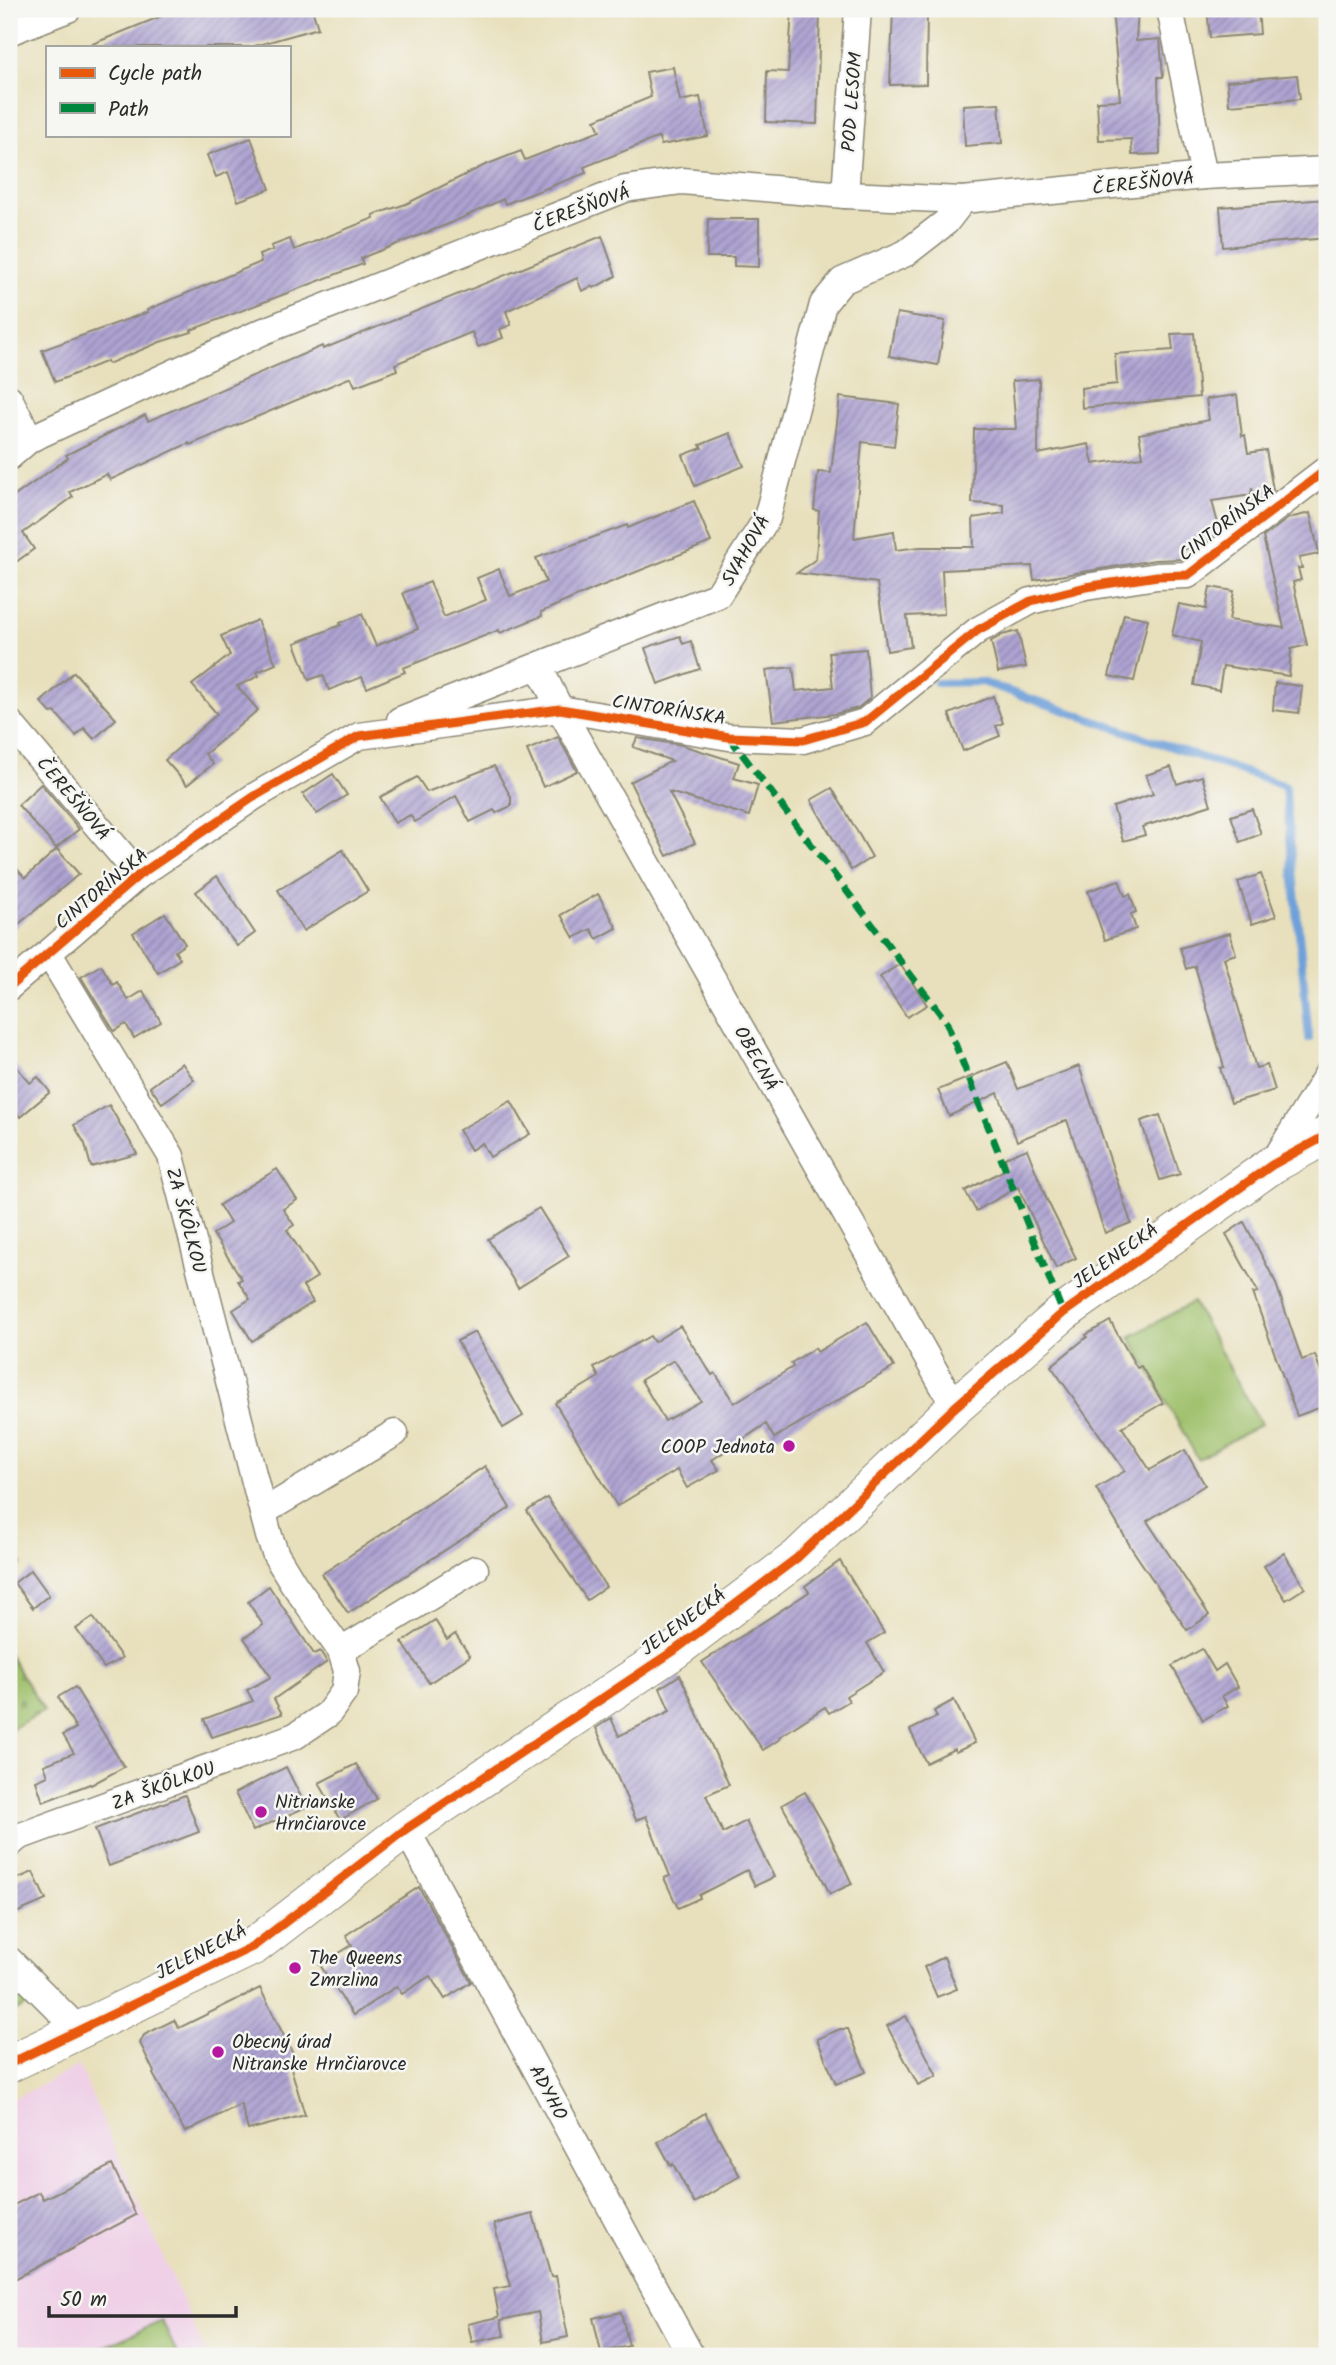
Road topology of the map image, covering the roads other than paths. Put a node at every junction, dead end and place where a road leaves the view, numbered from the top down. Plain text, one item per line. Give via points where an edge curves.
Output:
1 (68, 9) edge
2 (858, 9) edge
3 (1170, 9) edge
4 (9, 32) edge
5 (1327, 170) edge
6 (1203, 176) junction
7 (845, 195) junction
8 (963, 200) junction
9 (9, 398) edge
10 (30, 439) junction
11 (9, 457) edge
12 (1327, 469) edge
13 (539, 667) junction
14 (560, 709) junction
15 (9, 722) edge
16 (359, 736) junction
17 (139, 875) junction
18 (50, 954) junction
19 (9, 987) edge
20 (1327, 1075) edge
21 (1327, 1135) edge
22 (1272, 1165) junction
23 (955, 1407) junction
24 (395, 1433) dead end
25 (264, 1512) junction
26 (475, 1569) dead end
27 (341, 1651) junction
28 (407, 1829) junction
29 (9, 1845) edge
30 (9, 1960) edge
31 (79, 2030) junction
32 (9, 2064) edge
33 (691, 2356) edge

1 - 4 street
2 - 7 street, POD LESOM
3 - 6 street
5 - 6 street, ČEREŠŇOVÁ
6 - 8 street, ČEREŠŇOVÁ
7 - 8 street, ČEREŠŇOVÁ
7 - 10 street, ČEREŠŇOVÁ via 682,181 625,190 264,331
8 - 13 street, SVAHOVÁ via 946,222 906,253 842,281 823,304 767,518 718,595
9 - 10 street
10 - 11 street, ČEREŠŇOVÁ
12 - 14 street, CINTORÍNSKA via 1188,575 1086,587 1031,601 978,630 865,722 803,740 729,737
13 - 14 street, OBECNÁ
13 - 16 street, SVAHOVÁ
14 - 16 street, CINTORÍNSKA
14 - 23 street, OBECNÁ
15 - 17 street, ČEREŠŇOVÁ
16 - 17 street, CINTORÍNSKA via 255,796
17 - 18 street, CINTORÍNSKA
18 - 19 street, CINTORÍNSKA
18 - 25 street, ZA ŠKÔLKOU via 171,1156
20 - 22 street
21 - 22 street, JELENECKÁ
22 - 23 street, JELENECKÁ via 1063,1313
23 - 28 street, JELENECKÁ via 797,1558 675,1650
24 - 25 street
25 - 27 street, ZA ŠKÔLKOU via 276,1555
26 - 27 street
27 - 29 street, ZA ŠKÔLKOU via 347,1671 344,1692 327,1714 296,1735 18,1837
28 - 31 street, JELENECKÁ via 254,1946
28 - 33 street, ADYHO
30 - 31 street
31 - 32 street, JELENECKÁ

